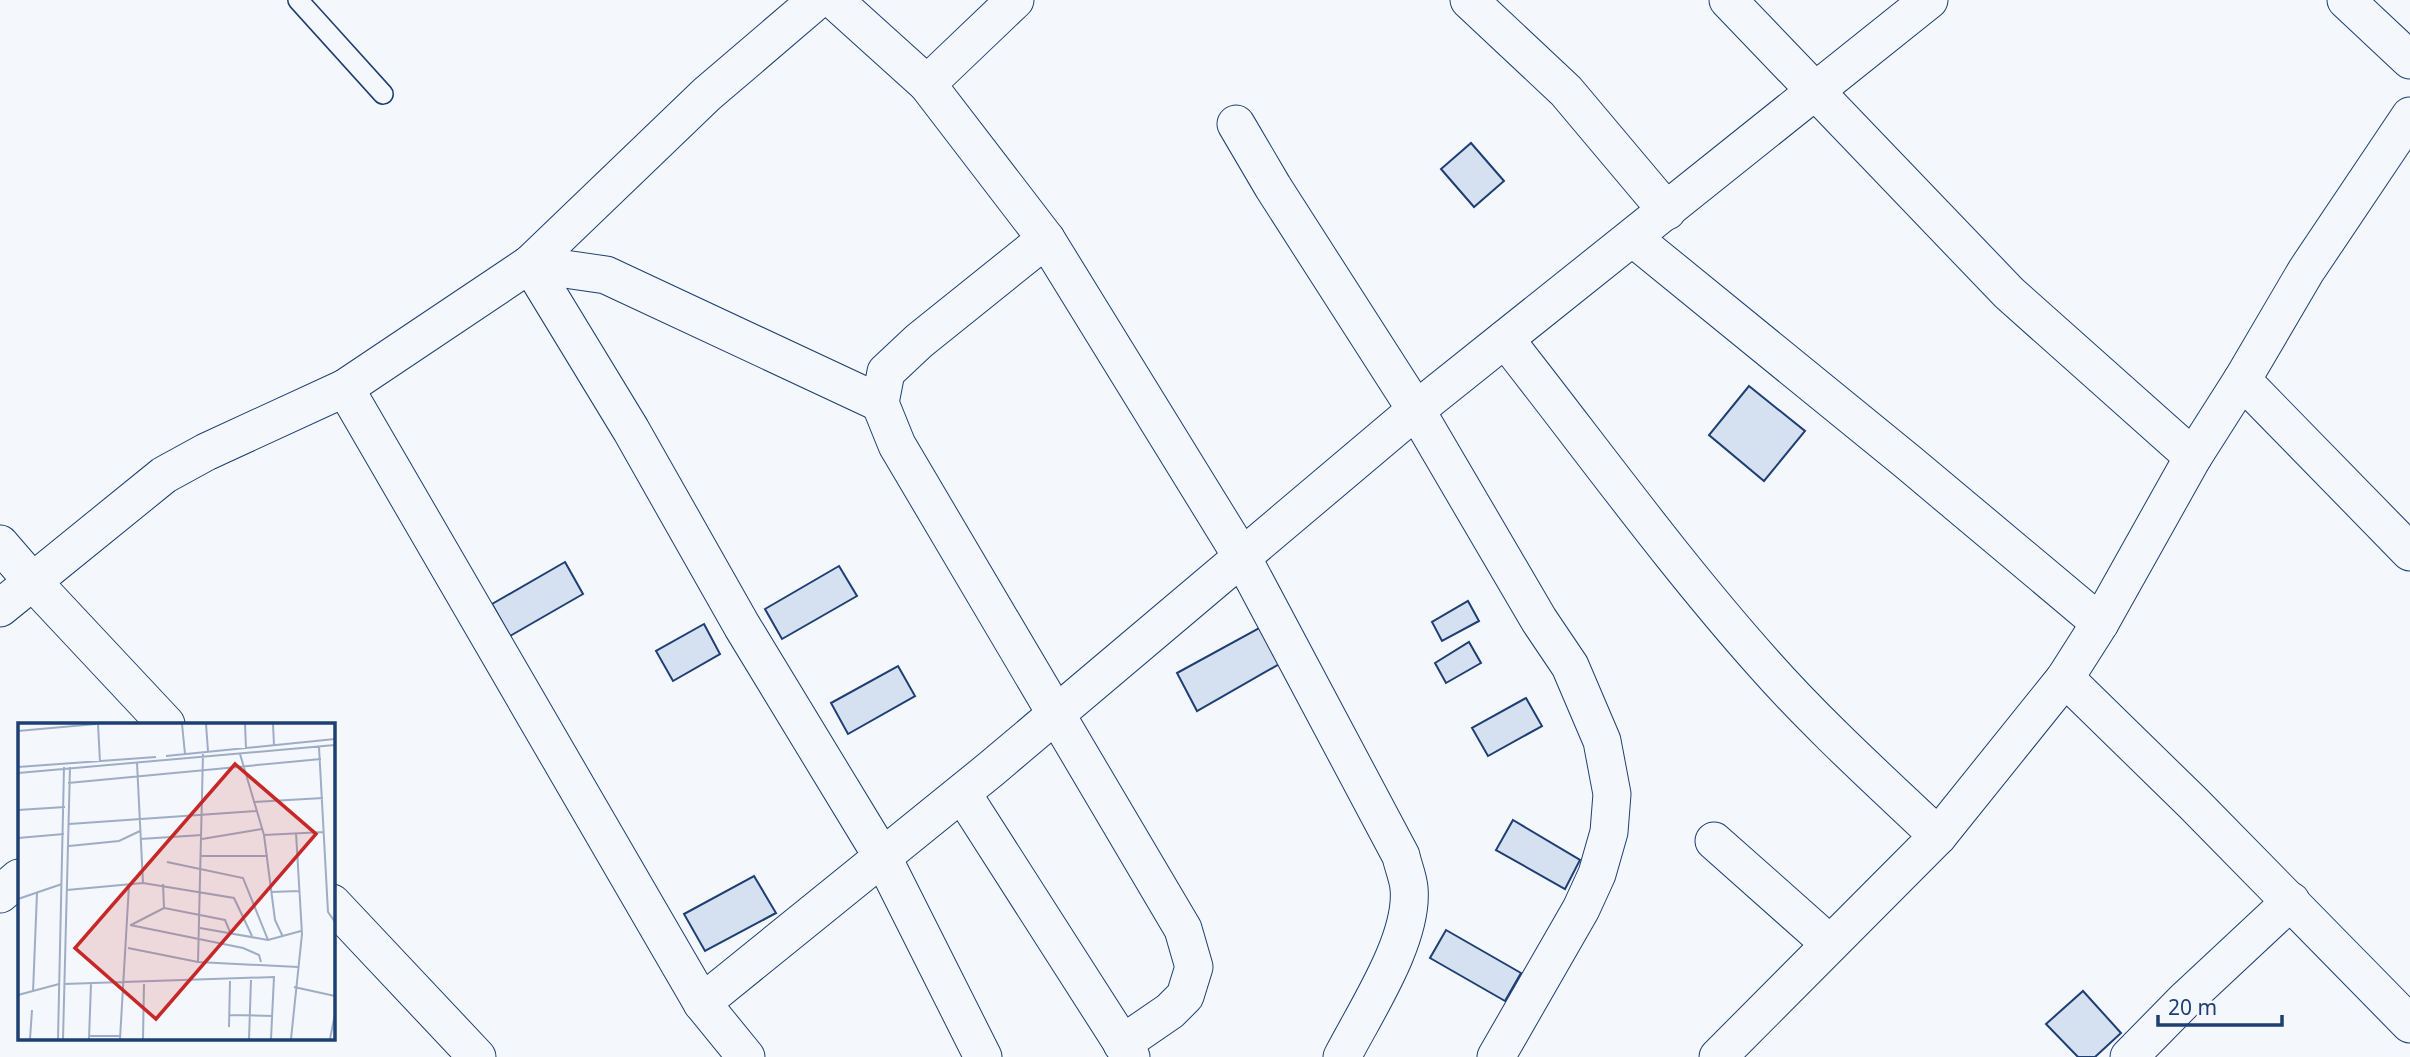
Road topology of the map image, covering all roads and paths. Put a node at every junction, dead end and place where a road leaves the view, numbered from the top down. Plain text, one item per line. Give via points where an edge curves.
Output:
1 (298, 0) edge
2 (817, 0) edge
3 (834, 0) edge
4 (1015, 0) edge
5 (1469, 0) edge
6 (1728, 0) edge
7 (1929, 0) edge
8 (2346, 0) edge
9 (2410, 60) edge
10 (927, 84) junction
11 (1816, 91) junction
12 (383, 94) dead end
13 (2410, 116) edge
14 (1236, 124) dead end
15 (1667, 211) junction
16 (1633, 238) junction
17 (1046, 239) junction
18 (530, 264) junction
19 (1506, 339) junction
20 (2242, 380) junction
21 (345, 388) junction
22 (880, 403) junction
23 (1416, 410) junction
24 (2193, 457) junction
25 (0, 544) edge
26 (2410, 552) edge
27 (1242, 557) junction
28 (32, 581) junction
29 (0, 608) edge
30 (2100, 623) junction
31 (2065, 678) junction
32 (1054, 714) junction
33 (165, 723) edge
34 (961, 793) junction
35 (1937, 836) junction
36 (1714, 841) dead end
37 (883, 858) junction
38 (18, 879) edge
39 (0, 894) edge
40 (2291, 901) junction
41 (334, 905) edge
42 (1830, 944) junction
43 (702, 1003) junction
44 (2410, 1024) edge
45 (1126, 1050) edge
46 (477, 1057) edge
47 (746, 1057) edge
48 (984, 1057) edge
49 (1342, 1057) edge
50 (1496, 1057) edge
51 (1718, 1057) edge
52 (2129, 1057) edge

1 - 12 lane
2 - 18 street via 707,94
3 - 10 street
4 - 10 street
5 - 15 street via 1566,91
6 - 11 street
7 - 11 street
8 - 9 street
10 - 17 street
11 - 15 street
11 - 24 street via 2009,293
13 - 20 street via 2306,271
14 - 23 street
15 - 16 street
16 - 19 street
16 - 30 street
17 - 22 street via 886,372
17 - 27 street
18 - 21 street
18 - 22 street via 606,275
18 - 37 street
19 - 23 street
19 - 35 street via 1673,556 1765,665
20 - 24 street
20 - 26 street
21 - 28 street via 164,475
21 - 43 street
22 - 32 street via 897,445
23 - 27 street
23 - 50 street via 1570,666 1602,741 1612,794 1609,832 1597,874
24 - 30 street
25 - 28 street
27 - 32 street
27 - 49 street via 1401,856 1409,888 1400,945
28 - 29 street
28 - 33 street
30 - 31 street
31 - 35 street
31 - 40 street
32 - 34 street
32 - 45 street via 1183,929 1194,967 1185,996
34 - 37 street
34 - 45 street
35 - 42 street
36 - 42 street
37 - 43 street
37 - 48 street
38 - 39 street
40 - 44 street
40 - 52 street
41 - 46 street
42 - 51 street
43 - 47 street

